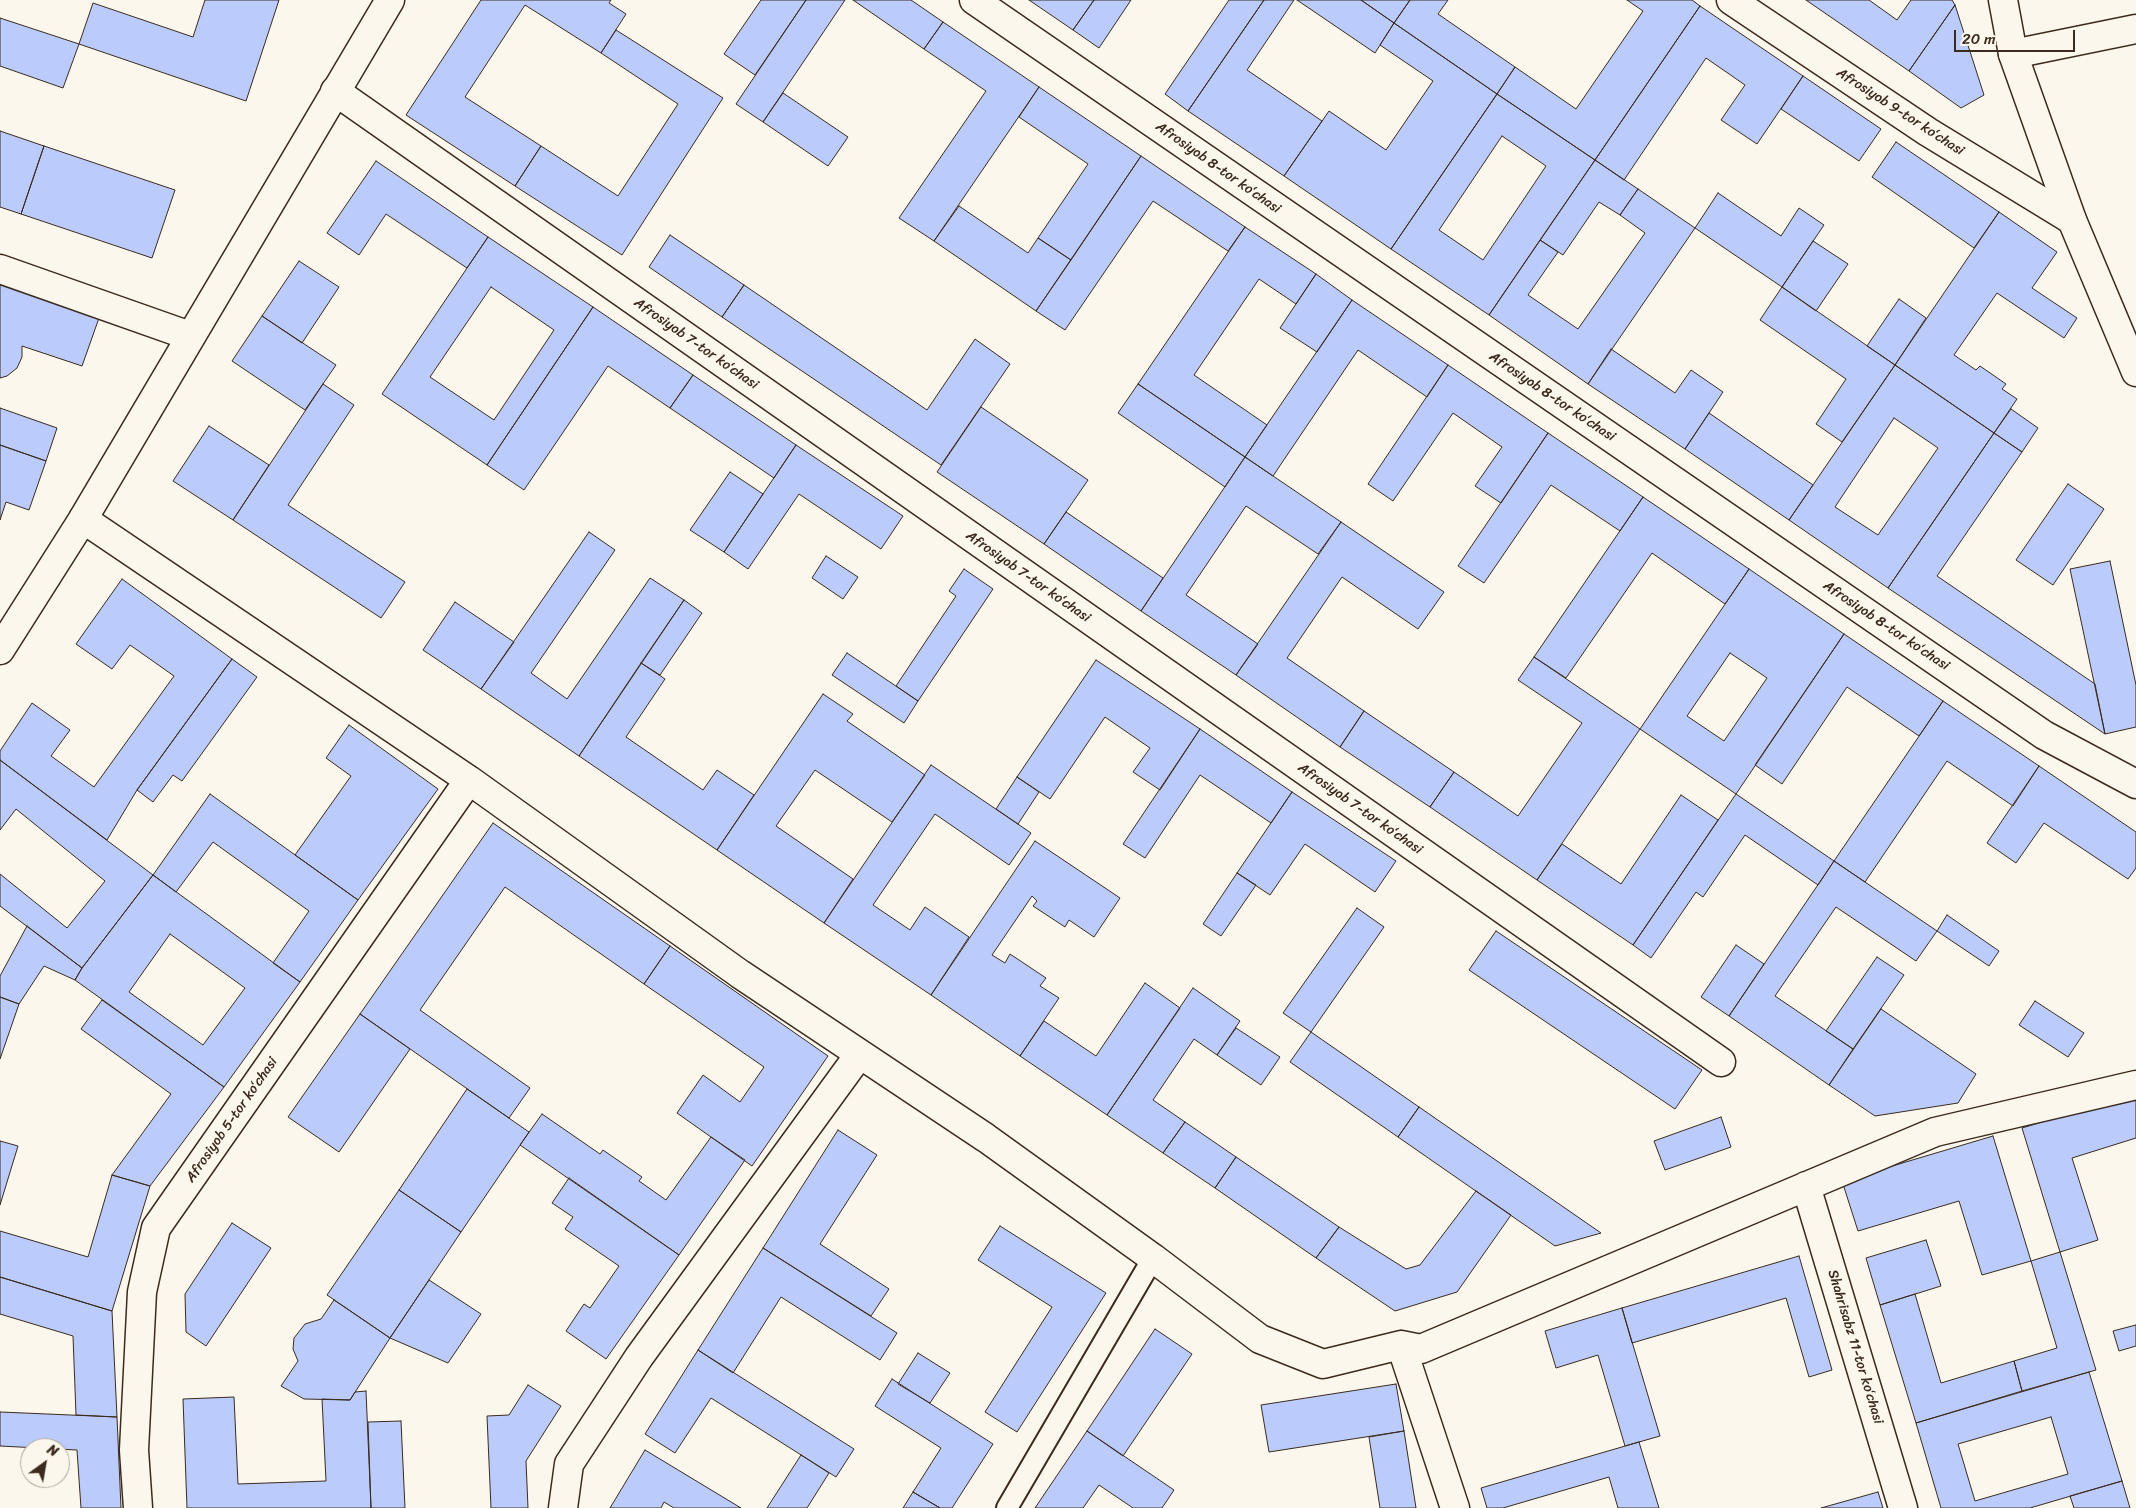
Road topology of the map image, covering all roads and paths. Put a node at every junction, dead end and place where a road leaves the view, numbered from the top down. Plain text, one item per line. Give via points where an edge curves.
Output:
1 (390, 0) edge
2 (974, 0) edge
3 (1731, 0) edge
4 (2003, 0) edge
5 (2136, 29) edge
6 (2013, 54) junction
7 (335, 91) junction
8 (2072, 220) junction
9 (0, 269) edge
10 (190, 336) junction
11 (2136, 372) edge
12 (83, 519) junction
13 (0, 650) edge
14 (469, 780) junction
15 (2136, 784) edge
16 (859, 1054) junction
17 (1721, 1062) dead end
18 (2136, 1085) edge
19 (1806, 1186) junction
20 (1153, 1258) junction
21 (1401, 1345) junction
22 (138, 1508) edge
23 (563, 1508) edge
24 (1007, 1508) edge
25 (1454, 1508) edge
26 (1904, 1508) edge

1 - 7 street
2 - 15 street, Afrosiyob 8-tor koʻchasi via 2044,735
3 - 8 street, Afrosiyob 9-tor koʻchasi via 1928,132
4 - 6 street
5 - 6 street
6 - 8 street
7 - 10 street
7 - 17 street, Afrosiyob 7-tor koʻchasi
8 - 11 street
9 - 10 street
10 - 12 street
12 - 13 street
12 - 14 street
14 - 16 street via 740,974
14 - 22 street, Afrosiyob 5-tor koʻchasi via 156,1228 142,1292 134,1450
16 - 20 street via 986,1138
16 - 23 street via 639,1357 574,1456 569,1464
18 - 19 street via 1935,1132
19 - 21 street via 1421,1349
19 - 26 street, Shahrisabz 11-tor koʻchasi
20 - 21 street via 1260,1339 1323,1364
20 - 24 lane
21 - 25 street

